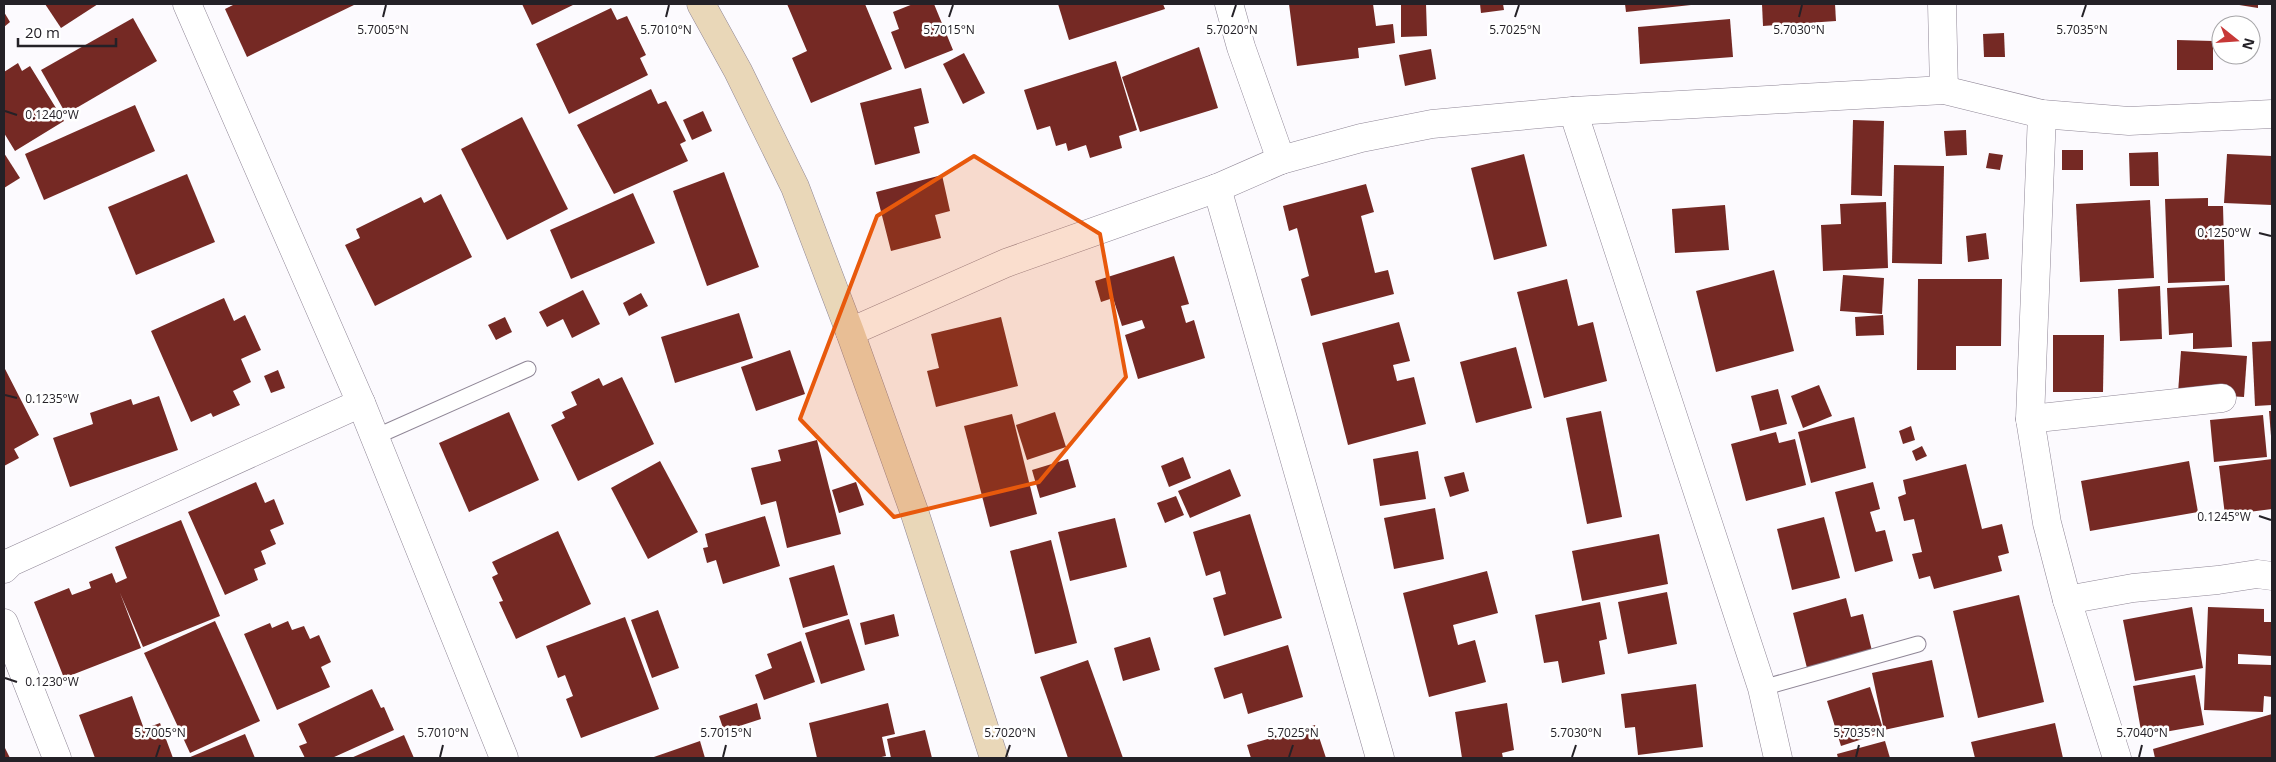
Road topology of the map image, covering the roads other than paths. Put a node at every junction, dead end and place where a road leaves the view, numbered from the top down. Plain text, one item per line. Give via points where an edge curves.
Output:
1 (187, 4) edge
2 (701, 4) edge
3 (1229, 4) edge
4 (1942, 4) edge
5 (1944, 90) junction
6 (1573, 111) junction
7 (2042, 114) junction
8 (2272, 114) edge
9 (1282, 160) junction
10 (1217, 188) junction
11 (850, 332) junction
12 (528, 370) dead end
13 (2222, 398) dead end
14 (361, 403) junction
15 (2030, 419) junction
16 (375, 437) junction
17 (4, 569) edge
18 (2272, 576) edge
19 (2067, 600) junction
20 (4, 623) edge
21 (1918, 644) dead end
22 (1762, 688) junction
23 (57, 758) edge
24 (504, 758) edge
25 (994, 758) edge
26 (1380, 758) edge
27 (1778, 758) edge
28 (2117, 758) edge

1 - 14 street
2 - 11 street via 795,187
3 - 9 street
4 - 5 street
5 - 6 street
5 - 7 street
6 - 9 street via 1432,124 1361,138
6 - 22 street
7 - 8 street via 2129,121
7 - 15 street
9 - 10 street
10 - 11 street via 1006,263
10 - 26 street
11 - 25 street via 915,514
12 - 16 lane
13 - 15 street
14 - 16 street
14 - 17 street via 11,562
15 - 19 street via 2046,523
16 - 24 street
18 - 19 street via 2257,574 2133,588
19 - 28 street
20 - 23 street
21 - 22 lane
22 - 27 street

